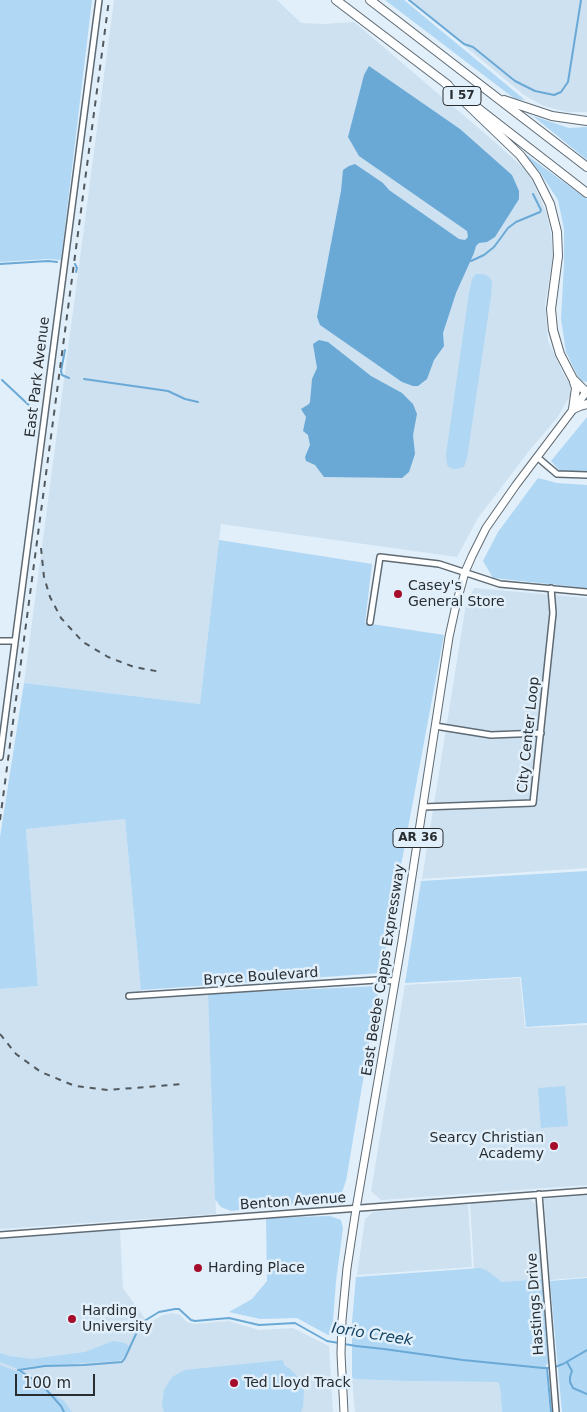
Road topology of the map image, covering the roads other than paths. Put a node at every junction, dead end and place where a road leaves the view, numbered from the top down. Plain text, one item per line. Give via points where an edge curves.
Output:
1 (99, 0) edge
2 (336, 0) edge
3 (370, 0) edge
4 (444, 82) junction
5 (498, 98) junction
6 (587, 120) edge
7 (587, 167) edge
8 (587, 193) edge
9 (573, 379) junction
10 (587, 392) edge
11 (587, 404) edge
12 (573, 409) junction
13 (538, 457) junction
14 (587, 475) edge
15 (465, 572) junction
16 (551, 588) junction
17 (587, 592) edge
18 (370, 622) dead end
19 (0, 641) edge
20 (14, 641) junction
21 (435, 726) junction
22 (541, 733) junction
23 (0, 757) edge
24 (423, 806) junction
25 (395, 981) junction
26 (129, 996) dead end
27 (587, 1191) edge
28 (539, 1194) junction
29 (356, 1209) junction
30 (0, 1235) edge
31 (344, 1412) edge
32 (556, 1412) edge

1 - 20 street, East Park Avenue
2 - 4 highway, I 57
3 - 5 highway, I 57
4 - 8 highway, I 57
4 - 9 highway via 520,155 536,176 550,204 557,232 558,256 551,309 553,330 560,354
5 - 6 highway via 552,116
5 - 7 highway, I 57
9 - 10 highway
9 - 12 highway via 576,388
10 - 12 main road, East Beebe Capps Expressway / AR 36
11 - 12 highway
12 - 13 main road, East Beebe Capps Expressway / AR 36
13 - 14 street via 557,474
13 - 15 main road, East Beebe Capps Expressway / AR 36 via 486,528
15 - 16 street via 500,584
15 - 18 street via 439,564 380,557
15 - 21 main road, East Beebe Capps Expressway / AR 36 via 449,637
16 - 17 street
16 - 22 street, City Center Loop via 553,613
19 - 20 street
20 - 23 street, East Park Avenue
21 - 22 street via 491,735
21 - 24 main road, East Beebe Capps Expressway / AR 36
22 - 24 street, City Center Loop via 533,803
24 - 25 main road, East Beebe Capps Expressway / AR 36
25 - 26 street, Bryce Boulevard
25 - 29 main road, East Beebe Capps Expressway / AR 36
27 - 28 street, Benton Avenue
28 - 29 street, Benton Avenue
28 - 32 street, Hastings Drive
29 - 30 street, Benton Avenue
29 - 31 main road, East Beebe Capps Expressway / AR 36 via 342,1320

